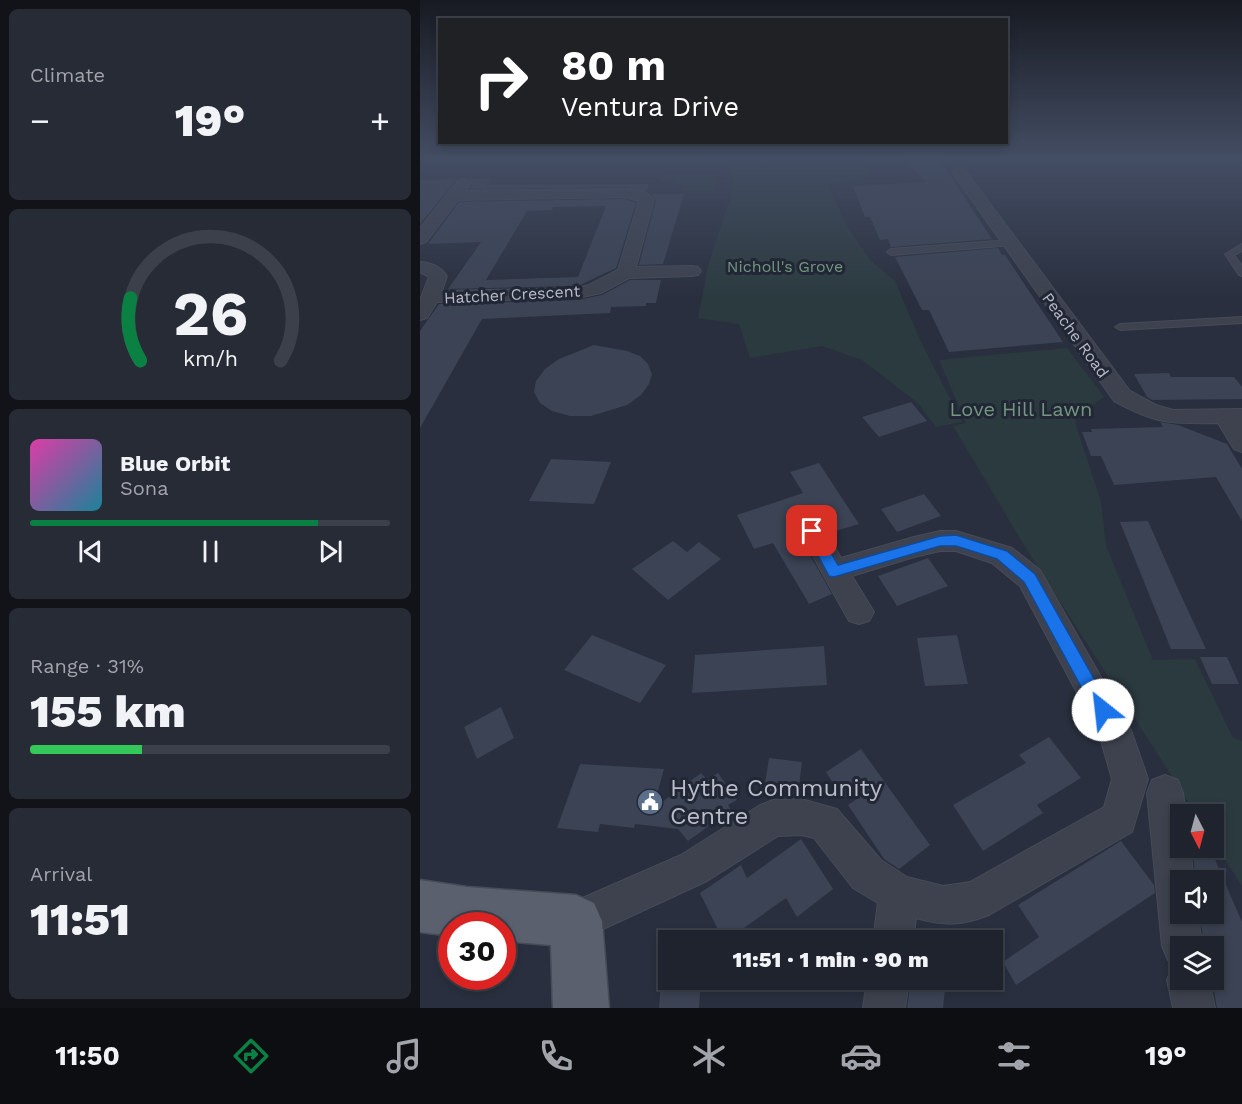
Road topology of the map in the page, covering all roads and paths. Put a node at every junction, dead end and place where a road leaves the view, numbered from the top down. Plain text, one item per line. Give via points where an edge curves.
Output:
1 (447, 204) edge
2 (646, 204) edge
3 (983, 204) edge
4 (420, 239) edge
5 (1010, 243) junction
6 (1242, 247) edge
7 (891, 252) dead end
8 (420, 267) edge
9 (692, 271) dead end
10 (626, 273) junction
11 (1242, 273) edge
12 (431, 297) junction
13 (420, 314) edge
14 (1242, 320) edge
15 (1120, 327) dead end
16 (1234, 416) edge
17 (1242, 444) edge
18 (812, 531) dead end
19 (834, 572) junction
20 (859, 612) dead end
21 (1165, 793) dead end
22 (899, 894) junction
23 (420, 906) edge
24 (576, 921) junction
25 (894, 930) edge
26 (1181, 936) edge
27 (887, 990) edge
28 (1190, 990) edge
29 (581, 1008) edge
30 (884, 1008) edge
31 (1194, 1008) edge

1 - 4 street
2 - 10 street
3 - 5 street, Peache Road
5 - 7 lane
5 - 16 street, Peache Road via 1122,396 1172,417
6 - 11 lane via 1229,254
8 - 12 street via 429,268 438,276
9 - 10 street, Hatcher Crescent
10 - 12 street, Hatcher Crescent via 578,293
12 - 13 street
14 - 15 lane
16 - 17 street
18 - 19 street
19 - 20 street
19 - 22 street via 940,541 956,541 1002,555 1030,578 1114,730 1130,779 1119,819 975,901 943,906
21 - 26 street
22 - 24 street via 867,874 824,822 801,817 773,818 694,868
22 - 25 street
23 - 24 main road
24 - 29 main road
27 - 30 street
28 - 31 street

